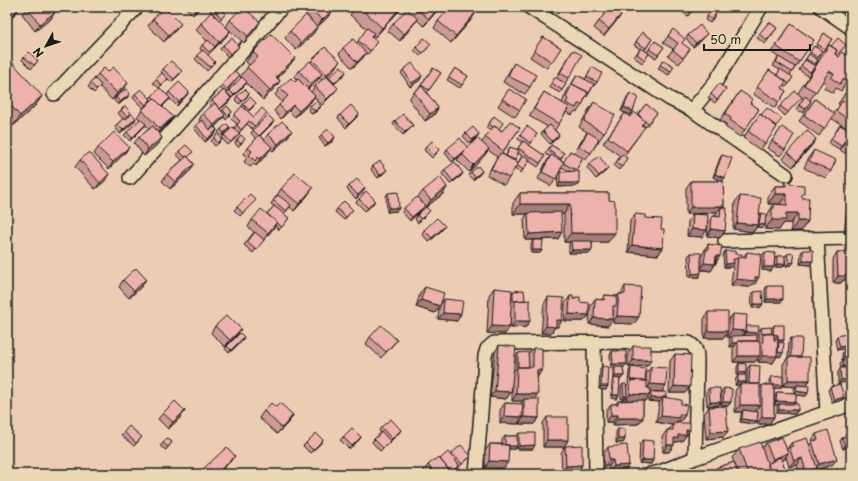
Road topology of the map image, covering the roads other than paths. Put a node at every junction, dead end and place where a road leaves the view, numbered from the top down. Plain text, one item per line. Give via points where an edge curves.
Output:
1 (11, 7) edge
2 (137, 7) edge
3 (282, 7) edge
4 (529, 7) edge
5 (761, 7) edge
6 (821, 7) edge
7 (7, 11) edge
8 (851, 28) edge
9 (54, 94) dead end
10 (692, 110) junction
11 (786, 175) dead end
12 (130, 178) dead end
13 (851, 238) edge
14 (817, 239) junction
15 (725, 241) dead end
16 (594, 342) junction
17 (851, 404) edge
18 (827, 412) junction
19 (696, 458) junction
20 (476, 474) edge
21 (596, 474) edge
22 (650, 474) edge

1 - 7 street
2 - 9 street
3 - 12 street
4 - 10 street via 670,99
5 - 10 street via 716,81
6 - 8 street
10 - 11 street
13 - 14 street
14 - 15 street
14 - 18 street
16 - 19 street via 693,345 697,362
16 - 20 street via 502,342 490,345 485,356
16 - 21 street
17 - 18 street
18 - 19 street
19 - 22 street

